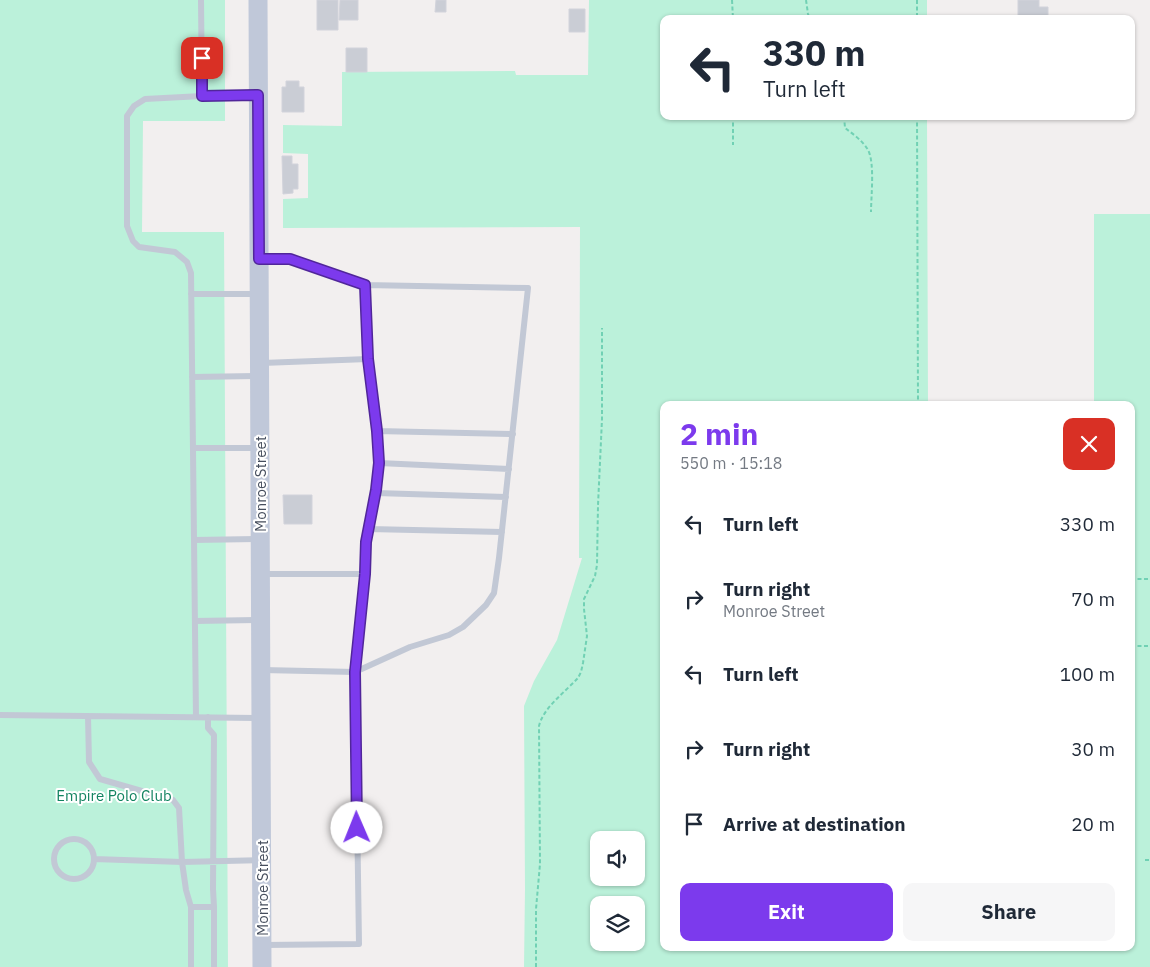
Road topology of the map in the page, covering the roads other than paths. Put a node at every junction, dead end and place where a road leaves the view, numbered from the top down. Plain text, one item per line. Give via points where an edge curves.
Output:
1 (201, 0) edge
2 (258, 0) edge
3 (258, 95) junction
4 (202, 96) junction
5 (259, 259) junction
6 (365, 285) junction
7 (191, 294) junction
8 (259, 294) junction
9 (368, 359) junction
10 (259, 370) junction
11 (192, 377) junction
12 (377, 431) junction
13 (513, 434) junction
14 (193, 448) junction
15 (260, 448) junction
16 (379, 463) junction
17 (509, 469) junction
18 (376, 493) junction
19 (506, 497) junction
20 (369, 530) junction
21 (502, 532) junction
22 (260, 539) junction
23 (194, 540) junction
24 (260, 574) junction
25 (365, 574) junction
26 (195, 620) junction
27 (261, 620) junction
28 (261, 670) junction
29 (355, 672) junction
30 (0, 715) edge
31 (88, 716) junction
32 (196, 717) junction
33 (208, 717) junction
34 (261, 718) junction
35 (94, 859) junction
36 (262, 860) junction
37 (213, 861) junction
38 (182, 862) junction
39 (191, 907) junction
40 (214, 907) junction
41 (262, 945) junction
42 (191, 967) edge
43 (214, 967) edge
44 (262, 967) edge

1 - 4 lane
2 - 3 main road, Monroe Street
3 - 4 lane
3 - 5 main road, Monroe Street
4 - 7 lane via 145,99 127,116 127,226 139,247 175,252 187,262 191,273
5 - 6 lane via 290,259
5 - 8 main road, Monroe Street
6 - 9 lane
6 - 13 lane via 528,288
7 - 8 lane
7 - 11 lane
8 - 10 main road, Monroe Street
9 - 10 lane
9 - 12 lane
10 - 11 lane
10 - 15 main road, Monroe Street
11 - 14 lane
12 - 13 lane
12 - 16 lane
13 - 17 lane
14 - 15 lane
14 - 23 lane
15 - 22 main road, Monroe Street
16 - 17 lane
16 - 18 lane
17 - 19 lane
18 - 19 lane
18 - 20 lane
19 - 21 lane
20 - 21 lane
20 - 25 lane
21 - 29 lane via 494,593 475,616 449,635 410,647
22 - 23 lane
22 - 24 main road, Monroe Street
23 - 26 lane
24 - 25 lane
24 - 27 main road, Monroe Street
25 - 29 lane
26 - 27 lane
26 - 32 lane
27 - 28 main road, Monroe Street
28 - 29 lane
28 - 34 main road, Monroe Street
29 - 41 lane via 359,944
30 - 31 lane
31 - 32 lane
31 - 38 lane via 89,762 100,779 174,800 179,808
32 - 33 lane
33 - 34 lane
33 - 37 lane via 208,728 214,735
34 - 36 main road, Monroe Street
35 - 35 lane via 90,846 78,840 64,842 54,858 62,875 74,879 91,871
35 - 38 lane
36 - 37 lane
36 - 41 main road, Monroe Street
37 - 38 lane
37 - 40 lane
38 - 39 lane
39 - 40 lane
39 - 42 lane
40 - 43 lane
41 - 44 main road, Monroe Street

